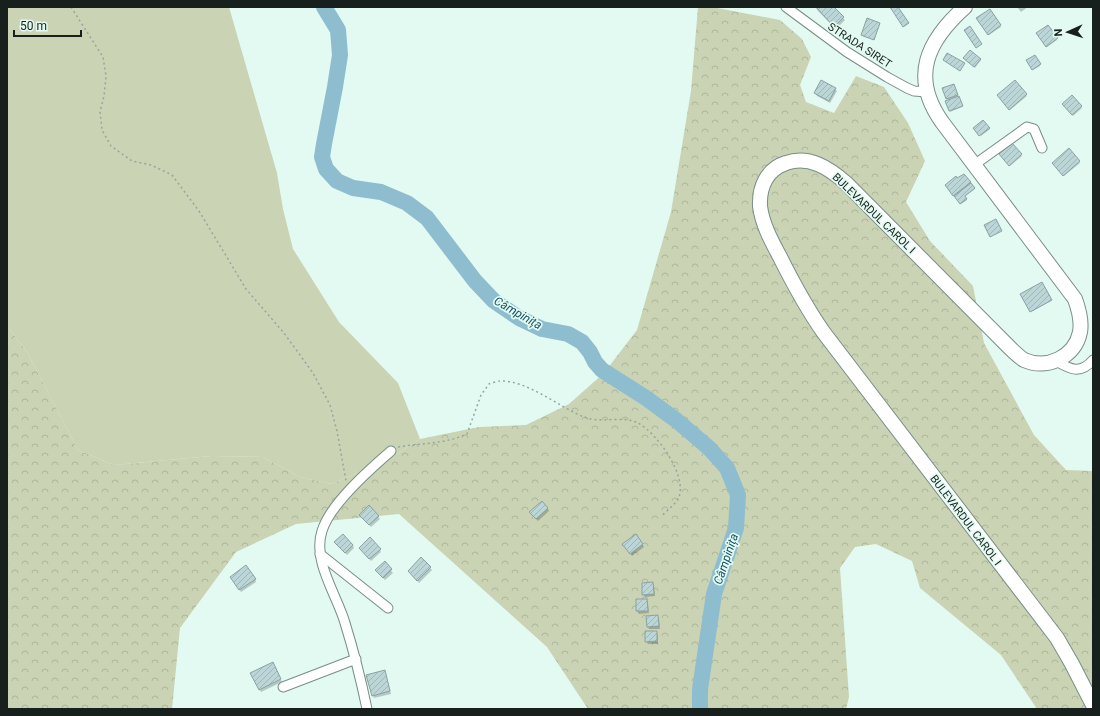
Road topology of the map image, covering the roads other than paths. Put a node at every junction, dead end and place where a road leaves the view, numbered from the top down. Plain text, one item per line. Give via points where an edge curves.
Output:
1 (786, 7) edge
2 (965, 7) edge
3 (927, 92) junction
4 (1042, 148) dead end
5 (974, 165) junction
6 (1093, 360) edge
7 (1056, 361) junction
8 (391, 451) road end
9 (320, 554) junction
10 (388, 608) dead end
11 (356, 659) junction
12 (283, 686) dead end
13 (1093, 705) edge
14 (367, 709) edge

1 - 3 street, STRADA SIRET via 847,52 888,77 914,91
2 - 3 main road via 945,27 931,51 925,73
3 - 5 main road via 935,112
4 - 5 street via 1034,129 1027,127
5 - 7 main road via 1075,299 1079,310 1080,331 1077,341 1073,348
6 - 7 street via 1078,370 1067,368
7 - 13 main road, BULEVARDUL CAROL I via 1044,363 1022,359 835,173 816,163 799,161 782,164 768,175 761,195 760,207 763,218 776,250 808,309 1057,638
8 - 9 street via 348,492 327,518 320,539
9 - 10 street
9 - 11 street
11 - 12 street
11 - 14 street

